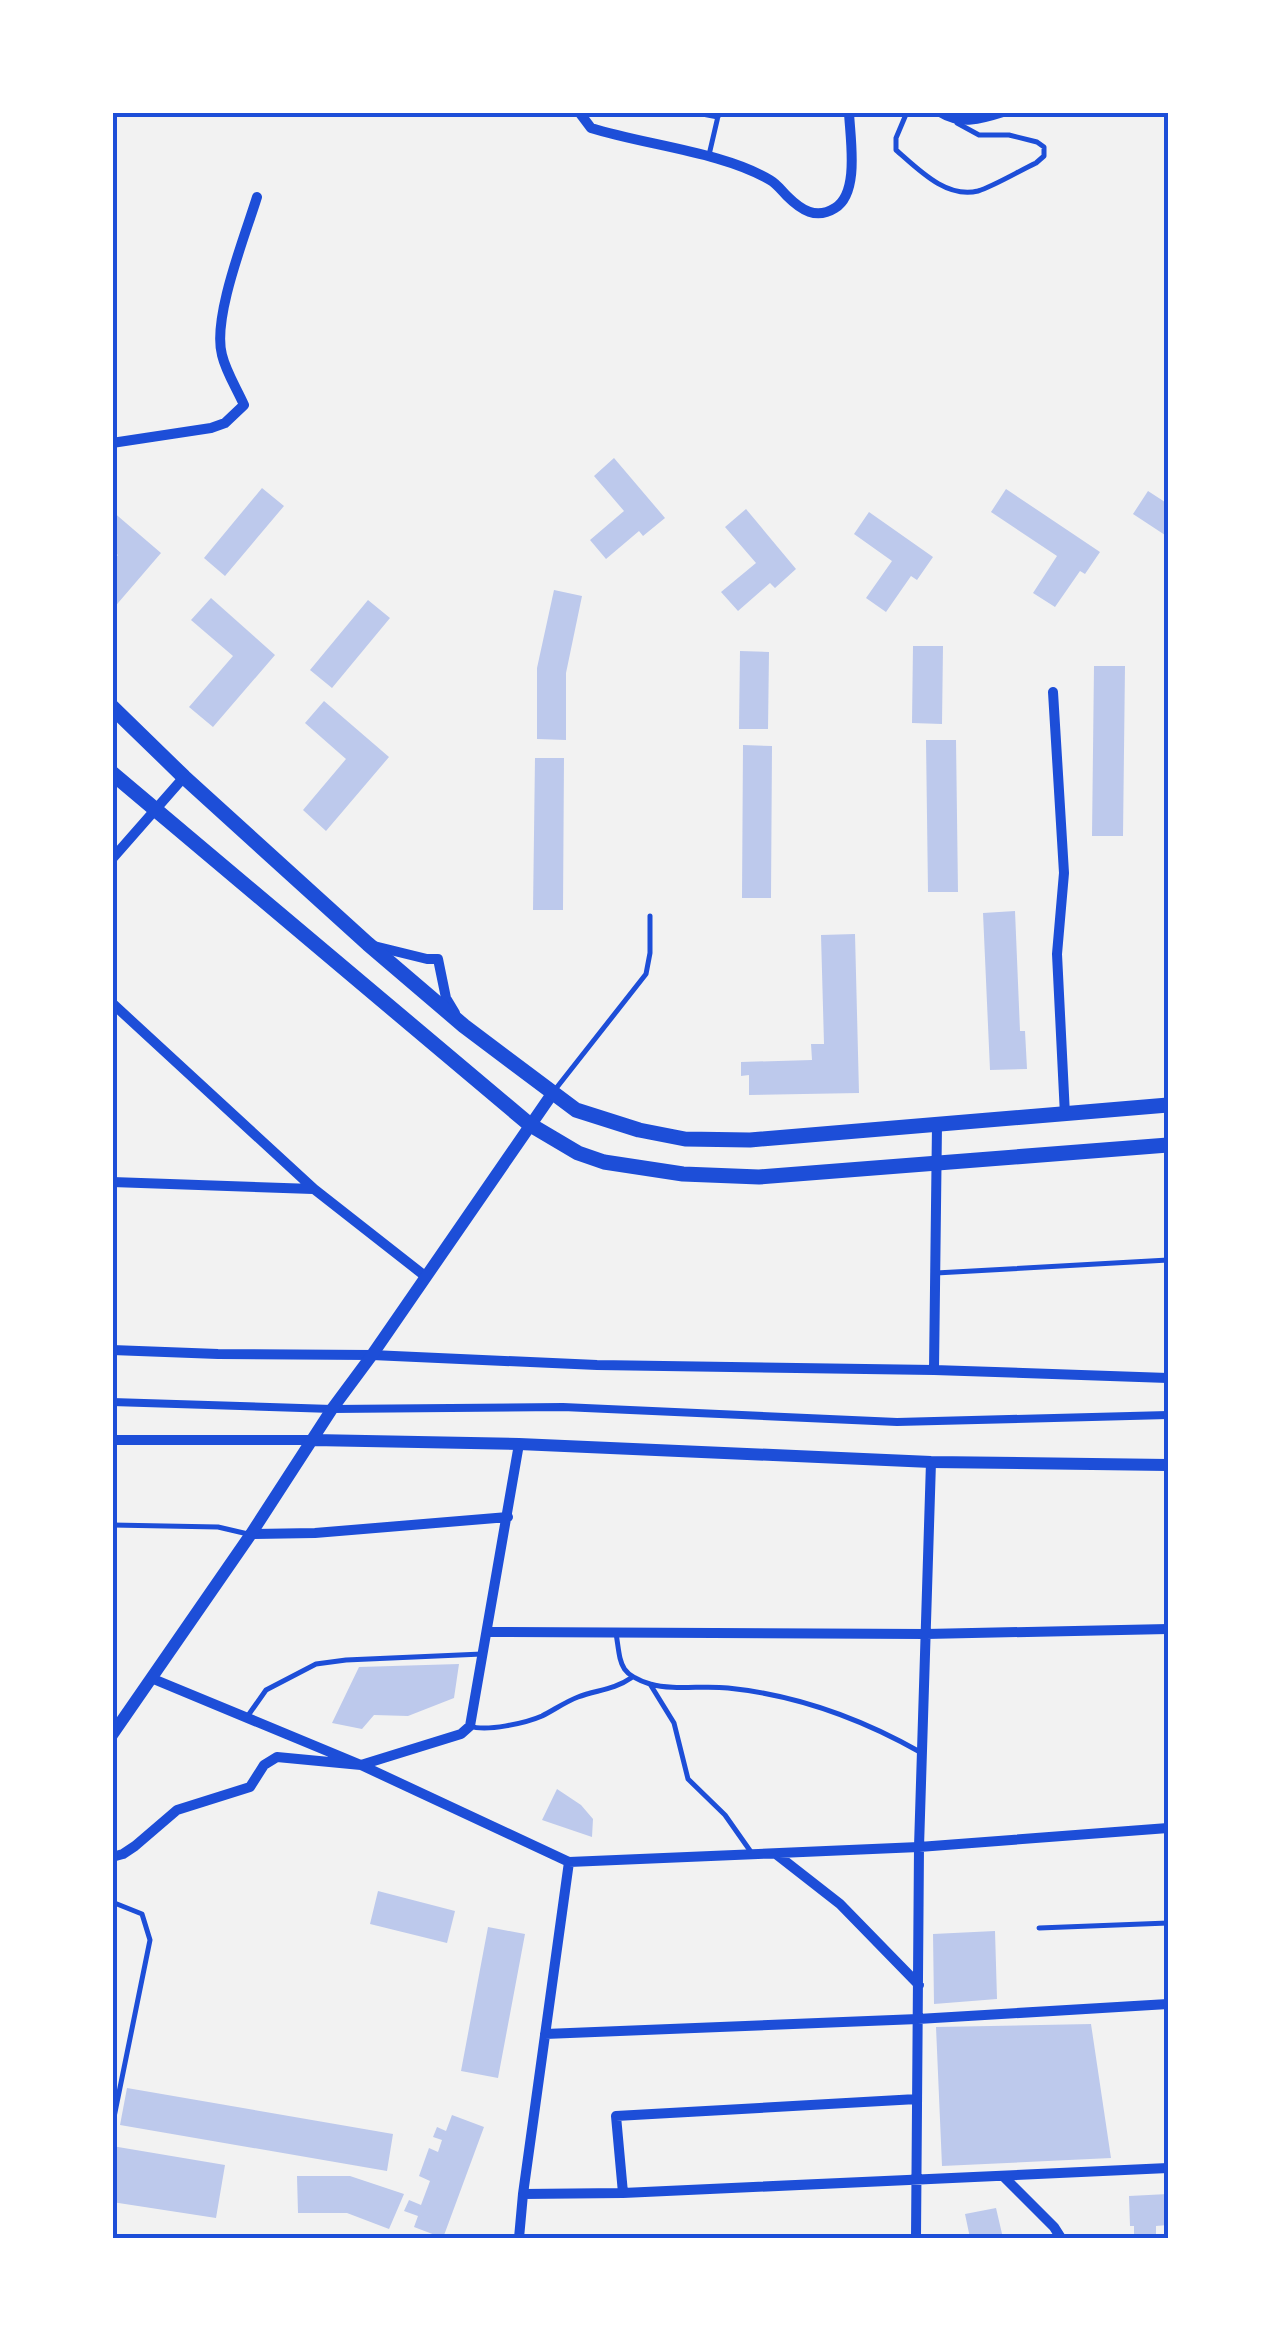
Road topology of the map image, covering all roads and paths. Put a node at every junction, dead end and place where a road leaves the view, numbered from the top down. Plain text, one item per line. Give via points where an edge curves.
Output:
1 (578, 112) edge
2 (692, 112) edge
3 (849, 112) edge
4 (907, 112) edge
5 (1002, 112) edge
6 (718, 115) edge
7 (944, 115) edge
8 (709, 158) junction
9 (256, 197) dead end
10 (112, 443) edge
11 (1053, 692) dead end
12 (112, 707) edge
13 (112, 773) edge
14 (184, 777) junction
15 (155, 809) junction
16 (112, 859) edge
17 (650, 916) dead end
18 (368, 944) junction
19 (112, 1003) edge
20 (464, 1026) junction
21 (552, 1094) junction
22 (1168, 1105) edge
23 (1064, 1114) junction
24 (529, 1124) junction
25 (936, 1125) junction
26 (1168, 1145) edge
27 (936, 1164) junction
28 (112, 1182) edge
29 (314, 1189) junction
30 (1168, 1260) edge
31 (936, 1273) junction
32 (426, 1276) junction
33 (112, 1350) edge
34 (372, 1355) junction
35 (934, 1370) junction
36 (1168, 1378) edge
37 (112, 1402) edge
38 (332, 1409) junction
39 (1168, 1415) edge
40 (112, 1440) edge
41 (313, 1440) junction
42 (520, 1444) junction
43 (930, 1462) junction
44 (1168, 1465) edge
45 (508, 1517) junction
46 (112, 1524) edge
47 (251, 1534) junction
48 (1168, 1629) edge
49 (487, 1632) junction
50 (616, 1633) junction
51 (926, 1634) junction
52 (482, 1654) junction
53 (152, 1678) junction
54 (630, 1678) junction
55 (650, 1684) junction
56 (246, 1717) junction
57 (466, 1730) junction
58 (112, 1736) edge
59 (922, 1753) junction
60 (361, 1765) junction
61 (1168, 1828) edge
62 (920, 1847) junction
63 (775, 1853) junction
64 (752, 1854) junction
65 (112, 1857) edge
66 (569, 1862) junction
67 (112, 1902) edge
68 (1168, 1923) edge
69 (1040, 1928) dead end
70 (918, 1985) junction
71 (1168, 2004) edge
72 (918, 2018) junction
73 (545, 2034) junction
74 (917, 2099) junction
75 (112, 2128) edge
76 (1168, 2168) edge
77 (1004, 2176) junction
78 (916, 2180) junction
79 (623, 2192) junction
80 (523, 2194) junction
81 (519, 2238) edge
82 (916, 2238) edge
83 (1060, 2238) edge

1 - 8 street via 590,128
2 - 6 lane
3 - 8 street via 851,182 839,207 825,213 798,208 774,182
4 - 7 lane via 896,150 944,188 979,190 1044,156 1037,142 979,135
5 - 7 street via 972,121
6 - 8 lane
9 - 10 street via 219,336 244,406 211,428
11 - 23 street via 1064,873 1057,954
12 - 14 main road
13 - 15 main road
14 - 15 street
14 - 18 main road
15 - 16 street
15 - 24 main road
17 - 21 lane via 646,974
18 - 20 main road
18 - 20 street via 438,958 446,998
19 - 29 street
20 - 21 main road
21 - 24 street
21 - 25 main road via 576,1110 685,1139
22 - 23 main road
23 - 25 main road
24 - 27 main road via 604,1162 683,1174 759,1178
24 - 32 street
25 - 27 street
26 - 27 main road
27 - 31 street
28 - 29 street
29 - 32 street
30 - 31 lane
31 - 35 street
32 - 34 street
33 - 34 street
34 - 35 street
34 - 38 street
35 - 36 street
37 - 38 street
38 - 39 street via 562,1407 896,1422
38 - 41 street
40 - 41 street
41 - 42 street
41 - 47 street
42 - 43 street
42 - 45 street
43 - 44 street
43 - 51 street
45 - 47 street
45 - 49 street
46 - 47 lane via 218,1526
47 - 53 street
48 - 51 street
49 - 50 street
49 - 52 street
50 - 51 street
50 - 54 lane
51 - 59 street
52 - 56 lane via 316,1664 266,1690
52 - 57 street
53 - 56 street
53 - 58 street
54 - 55 lane
54 - 57 lane via 538,1718
55 - 59 lane via 770,1694 847,1715
55 - 64 lane via 674,1724 688,1779
56 - 60 street
57 - 60 street
59 - 62 street
60 - 65 street via 277,1757 250,1787 177,1810
60 - 66 street
61 - 62 street
62 - 63 street
62 - 70 street
63 - 64 street
63 - 70 street via 840,1904
64 - 66 street
66 - 73 street
67 - 75 lane via 142,1914 150,1940
68 - 69 lane
70 - 72 street
71 - 72 street
72 - 73 street
72 - 74 street
73 - 80 street
74 - 78 street
74 - 79 street via 616,2116
76 - 77 street
77 - 78 street
77 - 83 street
78 - 79 street
78 - 82 street
79 - 80 street
80 - 81 street

